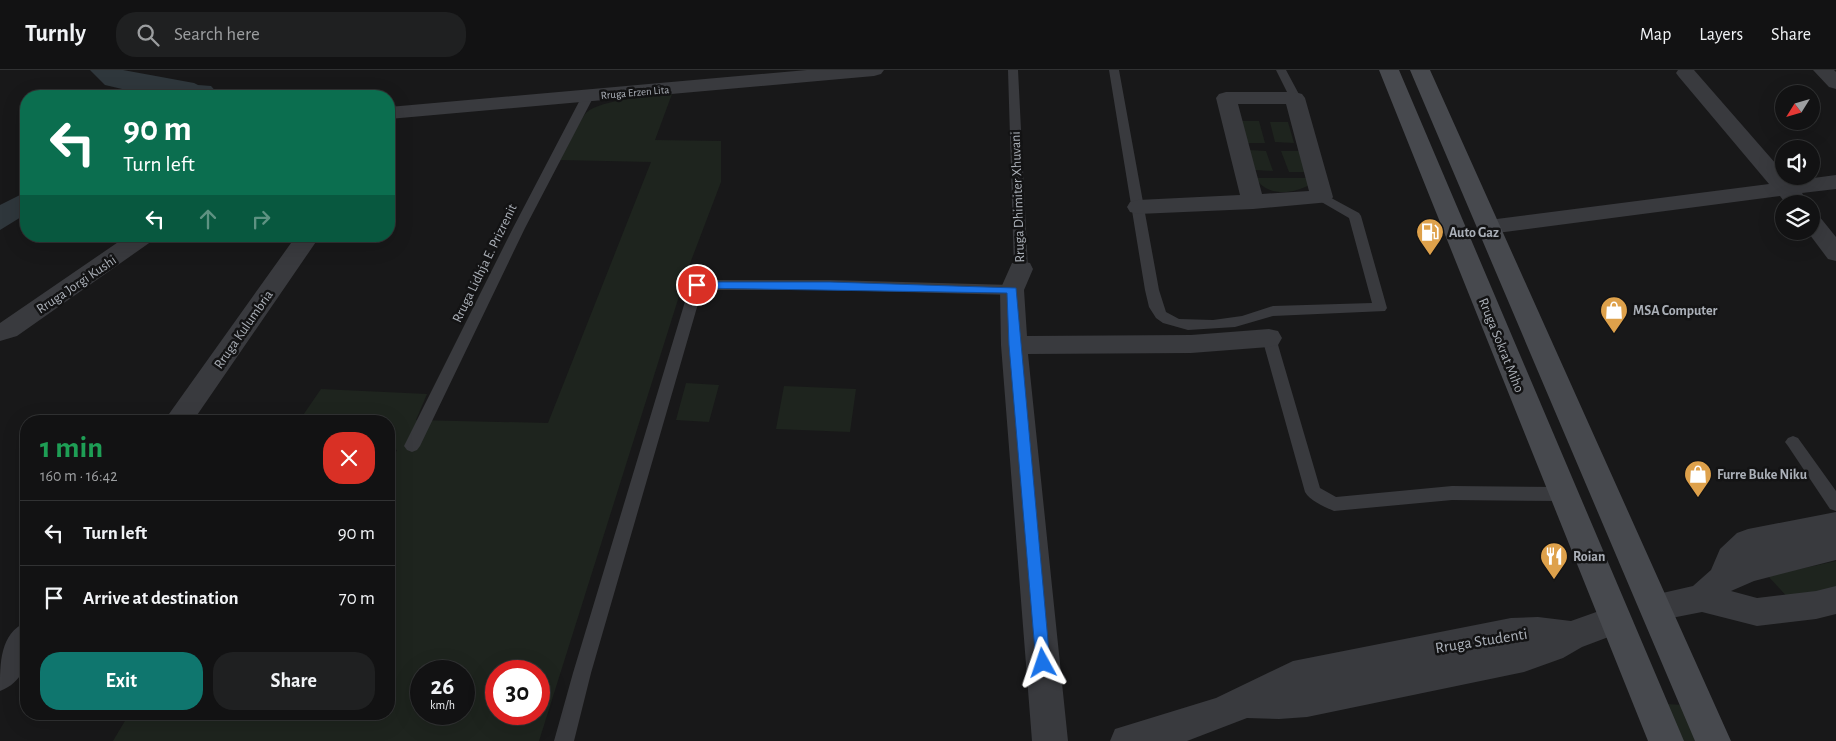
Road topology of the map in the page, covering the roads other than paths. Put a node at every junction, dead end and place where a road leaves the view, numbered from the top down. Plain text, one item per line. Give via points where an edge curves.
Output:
1 (874, 70) edge
2 (1013, 70) edge
3 (1114, 70) edge
4 (1281, 70) edge
5 (1389, 70) edge
6 (1420, 70) edge
7 (1823, 70) edge
8 (1686, 73) dead end
9 (698, 78) edge
10 (1836, 83) edge
11 (588, 96) junction
12 (1295, 98) junction
13 (395, 115) edge
14 (1836, 182) edge
15 (1792, 195) edge
16 (1796, 195) edge
17 (1322, 196) junction
18 (1775, 198) edge
19 (1253, 202) junction
20 (1138, 207) junction
21 (1489, 227) junction
22 (1820, 233) edge
23 (135, 242) edge
24 (304, 242) edge
25 (1836, 254) edge
26 (1016, 279) junction
27 (3, 334) edge
28 (1269, 338) joint
29 (1014, 345) junction
30 (182, 415) edge
31 (1793, 442) dead end
32 (412, 446) dead end
33 (1564, 494) junction
34 (1836, 504) edge
35 (1836, 525) edge
36 (1836, 546) edge
37 (1712, 589) junction
38 (1836, 600) edge
39 (1656, 607) junction
40 (1616, 620) junction
41 (20, 646) edge
42 (0, 674) edge
43 (564, 741) edge
44 (1050, 741) edge
45 (1128, 741) edge
46 (1666, 741) edge
47 (1712, 741) edge

1 - 9 street, Rruga Erzen Lita
2 - 26 lane, Rruga Dhimiter Xhuvani
3 - 20 lane
4 - 12 lane
5 - 33 main road, Rruga Sokrat Miho
6 - 21 main road
7 - 10 street
8 - 15 street
9 - 11 street, Rruga Erzen Lita
11 - 13 street, Rruga Erzen Lita
11 - 32 lane, Rruga Lidhja E. Prizrenit via 518,228
12 - 17 street
12 - 19 street via 1226,98
14 - 16 street
17 - 19 street
17 - 20 lane via 1355,216 1380,308 1272,311 1245,320 1206,325 1170,322 1156,305
18 - 21 street
19 - 20 street
21 - 39 main road
22 - 25 street
23 - 27 street, Rruga Jorgi Kushi
24 - 30 street, Rruga Kulumbria
26 - 29 street, Rruga Dhimiter Xhuvani
26 - 43 lane via 830,285 697,285
28 - 29 street via 1191,344
28 - 33 lane via 1313,492 1334,504 1452,493
29 - 44 street, Rruga Dhimiter Xhuvani
31 - 34 lane
33 - 40 main road, Rruga Sokrat Miho
35 - 37 street via 1748,542 1731,558
36 - 37 street via 1751,568
37 - 38 street via 1757,612
37 - 39 street
39 - 40 main road
39 - 47 main road
40 - 45 street, Rruga Studenti via 1524,657 1307,701 1244,702
40 - 46 main road, Rruga Sokrat Miho
41 - 42 street

